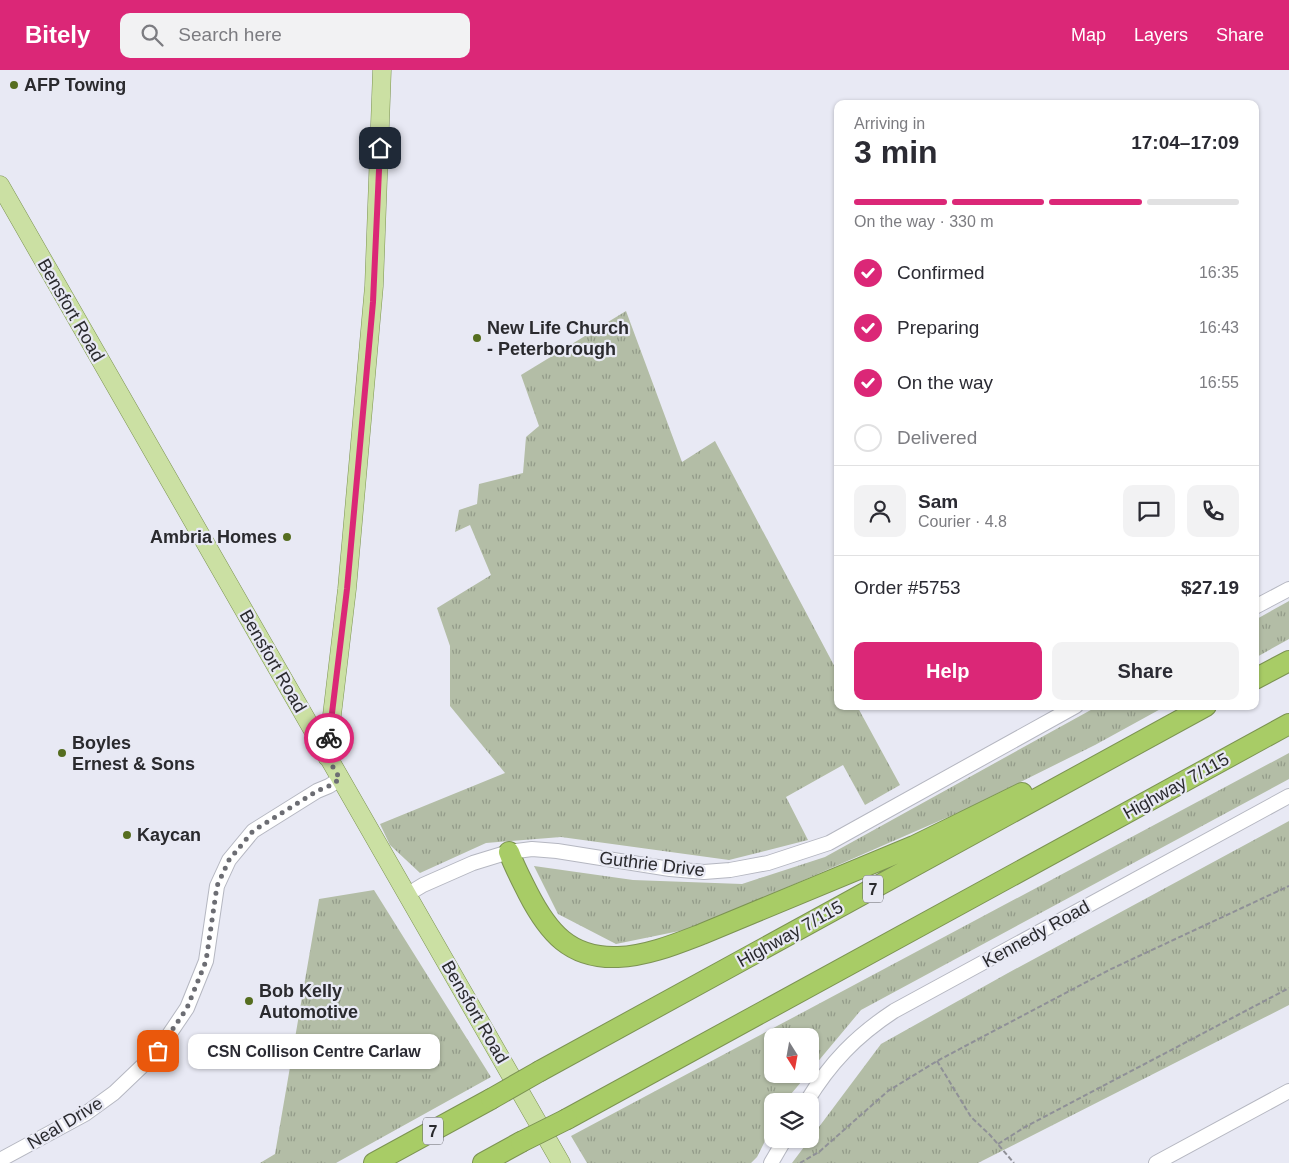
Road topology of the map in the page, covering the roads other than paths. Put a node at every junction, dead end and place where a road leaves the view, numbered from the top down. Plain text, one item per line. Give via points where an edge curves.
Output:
1 (382, 70) edge
2 (0, 185) edge
3 (1289, 589) edge
4 (1259, 606) edge
5 (1289, 661) edge
6 (1259, 677) edge
7 (1069, 710) edge
8 (1199, 710) edge
9 (1289, 724) edge
10 (1289, 732) edge
11 (327, 757) junction
12 (1092, 769) junction
13 (340, 779) junction
14 (1159, 795) junction
15 (1289, 796) edge
16 (509, 852) junction
17 (408, 894) junction
18 (1289, 1091) edge
19 (812, 1093) edge
20 (780, 1148) edge
21 (0, 1160) edge
22 (374, 1163) edge
23 (483, 1163) edge
24 (562, 1163) edge
25 (771, 1163) edge
26 (1156, 1163) edge

1 - 11 main road via 374,286 347,589
2 - 11 main road, Bensfort Road
3 - 4 street
5 - 6 highway
7 - 16 street, Guthrie Drive via 828,843 768,863 704,872 557,851 532,849
8 - 12 highway, Highway 7/115 / 7
9 - 14 highway, Highway 7/115
10 - 14 highway
11 - 13 main road, Bensfort Road
12 - 16 highway via 1037,786 914,846 702,934 668,947 618,958 579,951 550,930
12 - 22 highway, Highway 7/115 / 7, bridge
13 - 17 main road, Bensfort Road
13 - 21 street, Neal Drive via 253,831 229,860 217,886 206,961 187,1008 158,1051 114,1093 85,1114
14 - 23 highway, Highway 7/115, bridge
15 - 19 street, Kennedy Road via 894,1011 841,1054
16 - 17 street, Guthrie Drive via 473,863
17 - 24 main road, Bensfort Road
18 - 26 street
20 - 25 street

